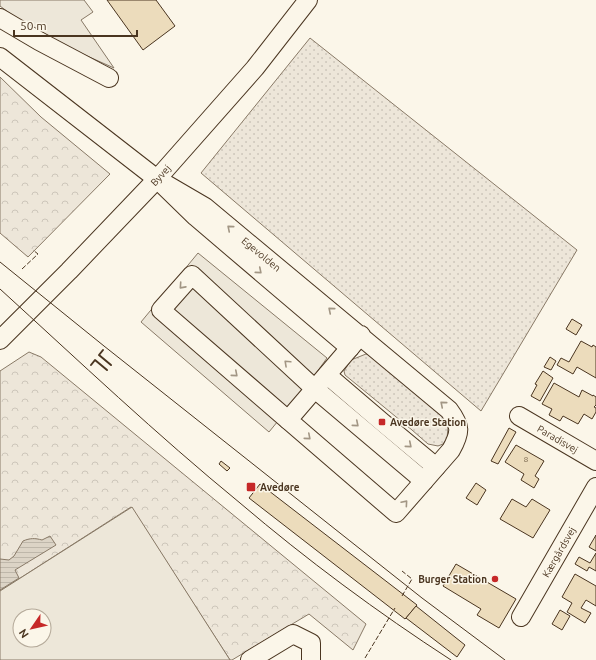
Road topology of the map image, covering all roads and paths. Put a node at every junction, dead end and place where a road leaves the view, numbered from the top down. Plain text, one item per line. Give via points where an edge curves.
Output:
1 (308, 0) edge
2 (0, 18) edge
3 (0, 57) edge
4 (109, 78) dead end
5 (157, 179) junction
6 (0, 340) edge
7 (355, 341) junction
8 (327, 375) junction
9 (316, 389) junction
10 (519, 416) dead end
11 (288, 420) junction
12 (596, 461) edge
13 (436, 467) junction
14 (424, 481) junction
15 (596, 488) edge
16 (521, 617) dead end
17 (250, 660) edge
18 (311, 660) edge

1 - 5 street, Byvej via 255,68
2 - 4 street
3 - 5 street, Egevolden
5 - 6 street, Byvej
5 - 7 street, Egevolden via 196,217
7 - 8 street
13 -> 7 street, Egevolden via 457,439 459,428 456,418 449,410
8 - 9 street
8 -> 13 street
9 - 11 street
9 -> 11 street via 192,275 182,285 161,310
9 -> 14 street
10 - 12 street, Paradisvej
11 -> 14 street, Egevolden via 396,513
13 - 14 street, Egevolden
15 - 16 street, Kærgårdsvej
17 - 18 street via 293,634 311,643

